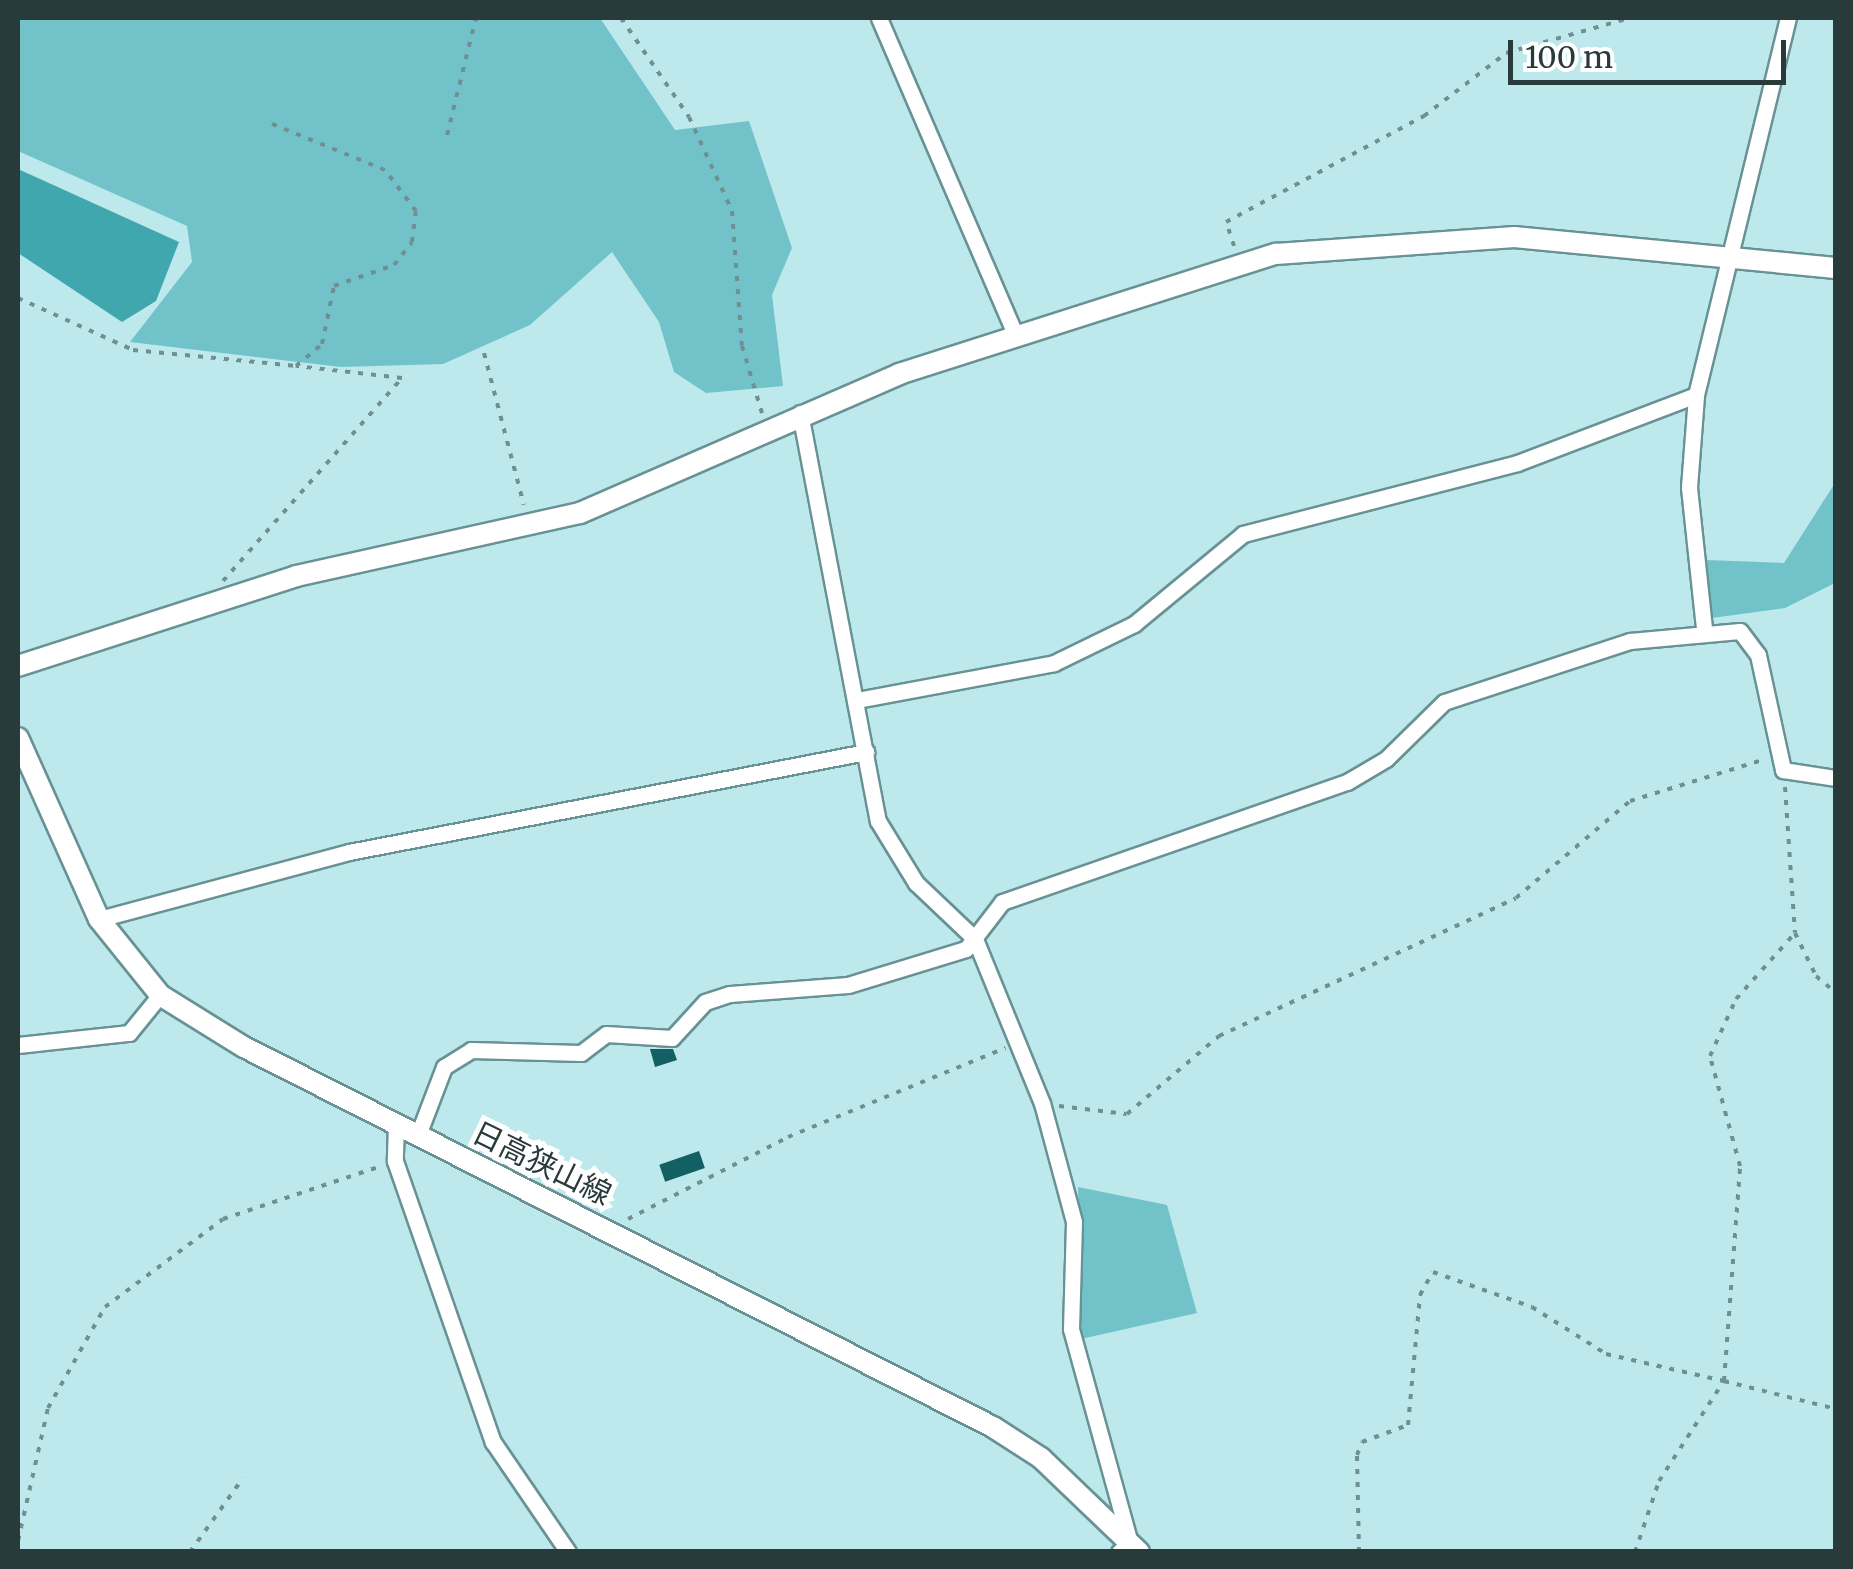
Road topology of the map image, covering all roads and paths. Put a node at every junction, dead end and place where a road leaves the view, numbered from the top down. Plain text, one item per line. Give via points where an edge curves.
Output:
1 (476, 18) edge
2 (622, 18) edge
3 (879, 18) edge
4 (1630, 18) edge
5 (1788, 18) edge
6 (270, 124) dead end
7 (447, 135) dead end
8 (1727, 258) junction
9 (1240, 265) junction
10 (1836, 268) edge
11 (18, 298) edge
12 (1016, 336) junction
13 (484, 354) dead end
14 (296, 366) junction
15 (1696, 395) junction
16 (800, 413) junction
17 (766, 428) junction
18 (529, 529) junction
19 (217, 598) junction
20 (1704, 628) junction
21 (18, 666) edge
22 (857, 700) junction
23 (18, 738) edge
24 (866, 752) junction
25 (1782, 763) junction
26 (1836, 778) edge
27 (99, 919) junction
28 (1795, 932) junction
29 (976, 939) junction
30 (1836, 993) edge
31 (160, 995) junction
32 (1023, 1041) junction
33 (18, 1045) edge
34 (1042, 1102) junction
35 (396, 1125) junction
36 (418, 1136) junction
37 (395, 1161) junction
38 (617, 1234) junction
39 (1724, 1381) junction
40 (1836, 1409) edge
41 (243, 1478) dead end
42 (18, 1541) edge
43 (1129, 1549) edge
44 (190, 1552) edge
45 (568, 1552) edge
46 (1359, 1552) edge
47 (1634, 1552) edge

1 - 7 path
2 - 17 path via 690,116 732,211 742,346
3 - 12 street
4 - 9 path via 1506,53 1424,116 1226,222
5 - 8 street
6 - 14 path via 386,170 416,211 412,242 394,265 334,286 322,344
8 - 9 street via 1454,236 1338,243
8 - 10 street
8 - 15 street
9 - 12 street
11 - 14 path via 134,350
12 - 16 street
13 - 18 path
14 - 19 path via 402,378 242,552
15 - 20 street via 1689,487
15 - 22 street via 1500,468 1256,528 1134,624 1054,663
16 - 17 street
16 - 22 street
17 - 18 street
18 - 19 street
19 - 21 street
20 - 25 street via 1724,625 1753,644
20 - 29 street via 1610,647 1444,702 1371,770 1241,812 1174,849 1002,902
22 - 24 street
23 - 27 street, 日高狭山線
24 - 27 street via 349,852
24 - 29 street via 891,850
25 - 26 street
25 - 28 path
25 - 34 path via 1630,801 1516,898 1220,1036 1127,1114
27 - 31 street, 日高狭山線
28 - 30 path via 1816,976
28 - 39 path via 1736,999 1710,1056 1740,1166
29 - 32 street
29 - 36 street via 848,985 705,1002 672,1038 606,1034 580,1053 471,1050 444,1067
31 - 33 street via 128,1033
31 - 35 street, 日高狭山線
32 - 34 street
32 - 38 path via 788,1137 714,1182 632,1214
34 - 43 street via 1074,1222 1071,1330
35 - 36 street, 日高狭山線
35 - 37 street
36 - 38 street, 日高狭山線
37 - 42 path via 223,1218 105,1308 48,1408
37 - 45 street via 493,1442
38 - 43 street, 日高狭山線 via 993,1427
39 - 40 path
39 - 46 path via 1606,1354 1532,1306 1432,1272 1420,1295 1408,1425 1362,1442 1357,1455
39 - 47 path via 1658,1480
41 - 44 path

